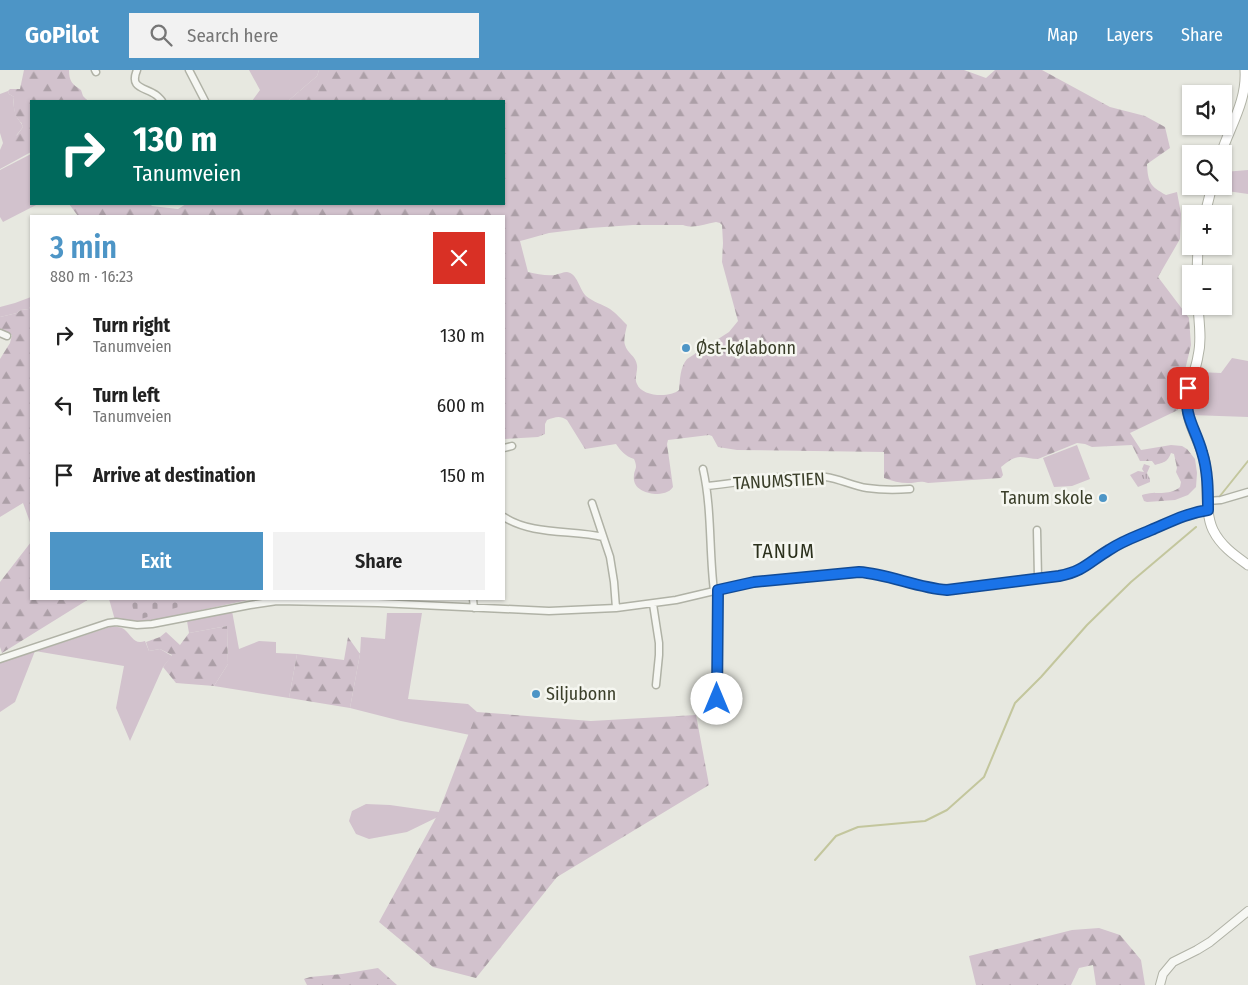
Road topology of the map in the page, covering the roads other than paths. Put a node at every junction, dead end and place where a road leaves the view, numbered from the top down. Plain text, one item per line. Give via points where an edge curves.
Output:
1 (136, 70) edge
2 (189, 70) edge
3 (1245, 70) edge
4 (1246, 95) edge
5 (161, 100) edge
6 (204, 100) edge
7 (1225, 145) edge
8 (1198, 315) edge
9 (512, 446) dead end
10 (505, 448) edge
11 (704, 469) dead end
12 (707, 486) junction
13 (910, 489) dead end
14 (1248, 492) edge
15 (592, 503) dead end
16 (1208, 506) junction
17 (505, 517) edge
18 (1037, 530) dead end
19 (603, 537) junction
20 (1248, 565) edge
21 (1038, 578) junction
22 (716, 591) junction
23 (473, 600) edge
24 (653, 604) junction
25 (474, 608) junction
26 (616, 608) junction
27 (0, 659) edge
28 (656, 685) dead end
29 (717, 699) dead end
30 (1248, 911) edge
31 (1160, 985) edge

1 - 5 street via 135,83
2 - 6 street
3 - 4 main road
4 - 7 main road
8 - 16 main road via 1200,347 1188,388 1187,408 1204,461
9 - 10 street
11 - 12 street, TANUMSTIEN
12 - 13 street, TANUMSTIEN via 809,476 828,477 866,488
12 - 22 street, TANUMSTIEN via 712,574
14 - 16 street
15 - 19 street
16 - 20 main road via 1217,537
16 - 21 street via 1119,544 1071,574
17 - 19 street via 544,530
18 - 21 street
19 - 26 street via 610,556
21 - 22 street via 947,590 859,572 754,582
22 - 24 street
22 - 29 street, TANUMSTIEN
23 - 25 street
24 - 26 street
24 - 28 street via 659,642
25 - 26 street via 550,611
25 - 27 street via 268,602 152,624 108,623
30 - 31 street via 1210,942 1173,962 1163,974

